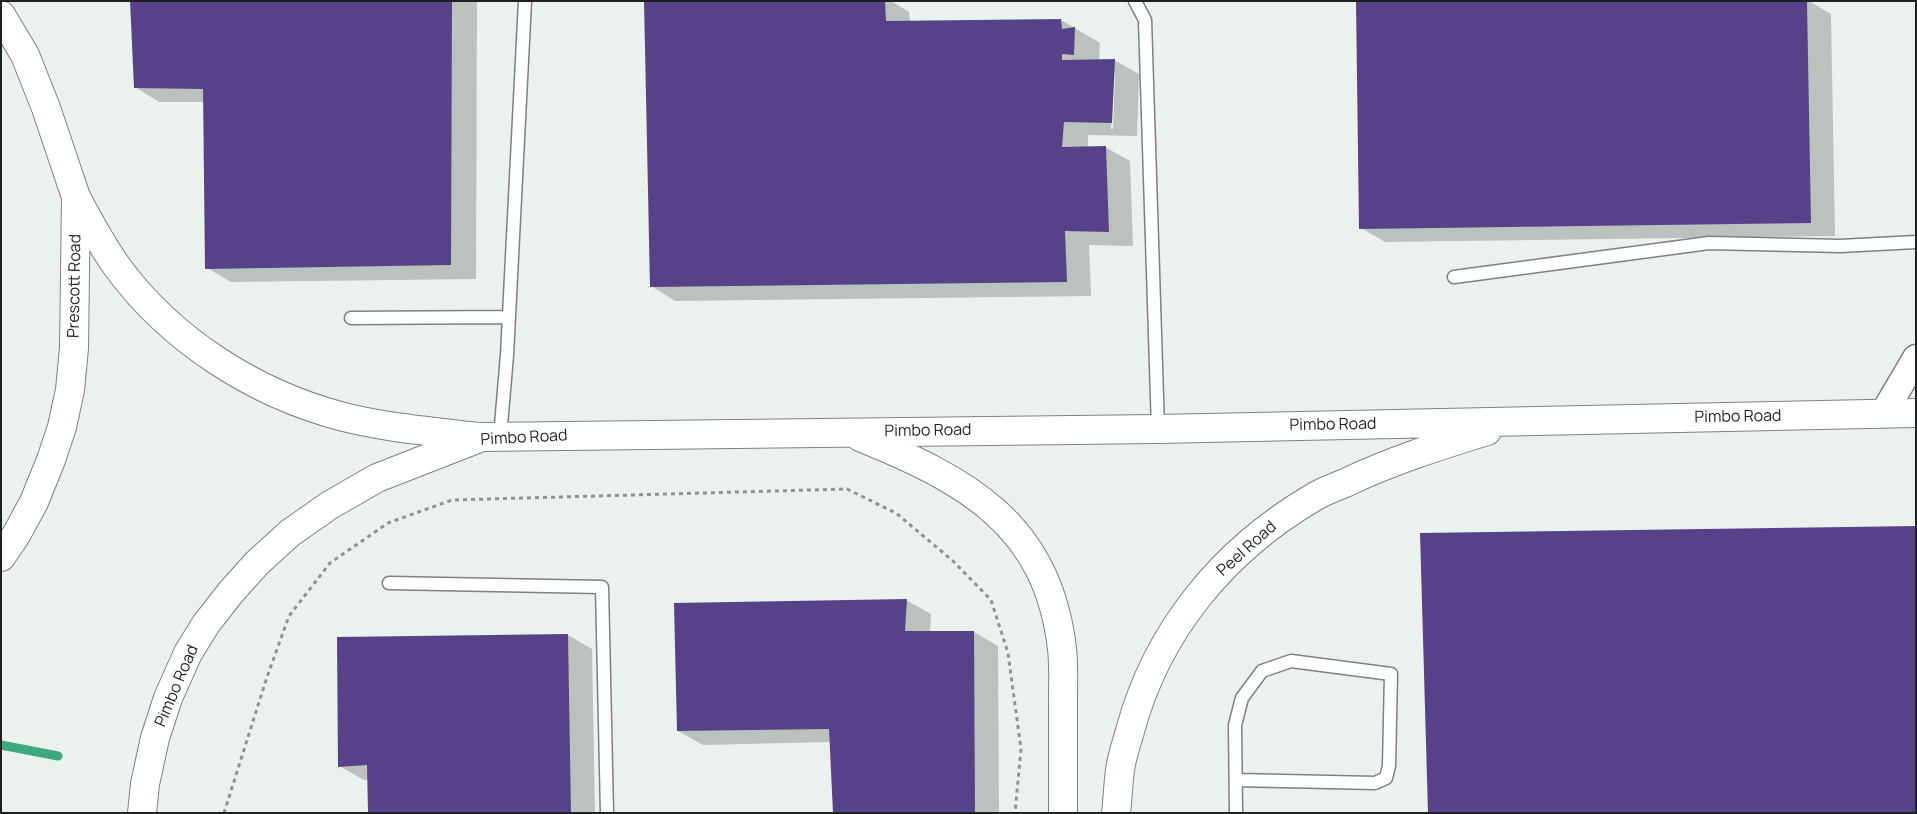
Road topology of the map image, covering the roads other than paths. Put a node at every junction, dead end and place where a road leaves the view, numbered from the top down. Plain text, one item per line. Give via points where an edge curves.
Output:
1 (525, 1) edge
2 (1135, 1) edge
3 (1, 16) edge
4 (76, 198) junction
5 (1916, 242) edge
6 (1454, 277) dead end
7 (509, 317) junction
8 (351, 318) dead end
9 (1916, 358) edge
10 (1916, 413) edge
11 (1884, 414) junction
12 (1519, 421) junction
13 (1158, 429) junction
14 (848, 432) junction
15 (491, 437) junction
16 (1, 557) edge
17 (390, 583) dead end
18 (1236, 780) junction
19 (142, 813) edge
20 (607, 813) edge
21 (1062, 813) edge
22 (1116, 813) edge
23 (1236, 813) edge

1 - 7 lane
2 - 13 lane via 1145,20
3 - 4 street, Prescott Road via 25,55
4 - 15 street via 96,235 140,295 224,366 298,404 340,416 387,426
4 - 16 street, Prescott Road via 74,348 70,390 62,426 34,502
5 - 6 lane via 1840,246 1709,243
7 - 8 lane
7 - 15 lane
9 - 11 street
10 - 11 street, Pimbo Road
11 - 12 street, Pimbo Road
12 - 13 street, Pimbo Road
12 - 22 street, Peel Road via 1430,449 1315,496 1268,528 1224,567 1191,603 1152,670 1137,705 1121,763
13 - 14 street, Pimbo Road
14 - 15 street, Pimbo Road
14 - 21 street via 910,457 981,499 1014,529 1037,562 1055,608 1063,650
15 - 19 street, Pimbo Road via 377,478 290,533 257,563 206,624 188,653 155,738
17 - 20 lane via 602,587
18 - 18 lane via 1236,725 1242,698 1262,671 1291,660 1391,674 1386,778 1374,783
18 - 23 lane

